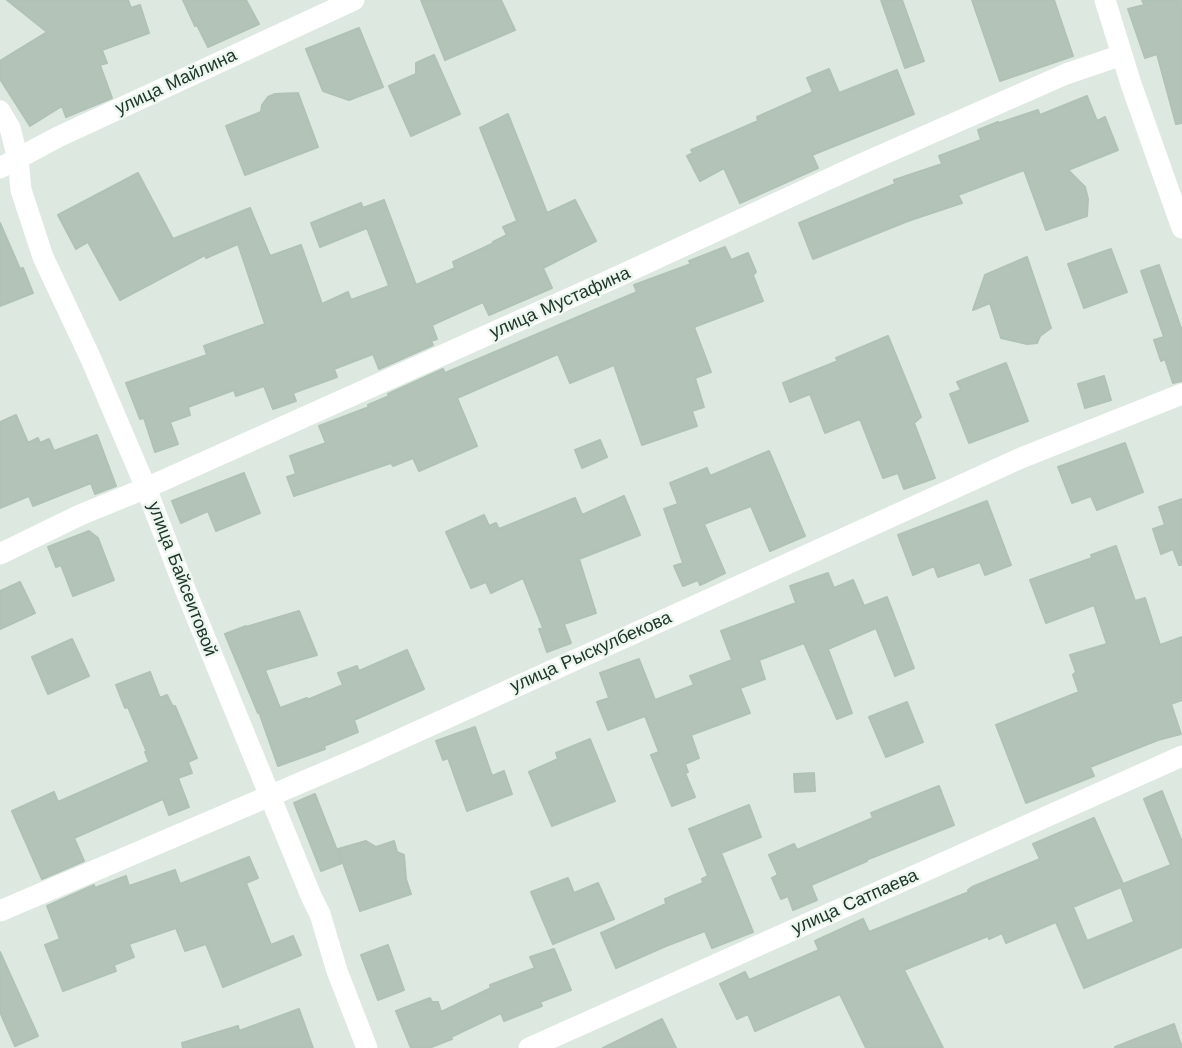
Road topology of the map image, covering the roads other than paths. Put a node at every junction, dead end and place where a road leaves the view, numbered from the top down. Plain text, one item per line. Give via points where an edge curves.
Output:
1 (354, 0) edge
2 (1105, 0) edge
3 (1122, 55) junction
4 (0, 111) edge
5 (9, 164) edge
6 (1182, 228) edge
7 (1182, 394) edge
8 (146, 488) junction
9 (0, 554) edge
10 (1182, 756) edge
11 (270, 796) junction
12 (0, 911) edge
13 (367, 1048) edge
14 (528, 1048) edge

1 - 5 street, улица Майлина
2 - 3 street
3 - 6 street
3 - 8 street, улица Мустафина via 1066,74 859,165
4 - 5 street, улица Байсеитовой via 10,128
5 - 8 street, улица Байсеитовой via 43,257
7 - 11 street, улица Рыскулбекова via 1021,458
8 - 9 street, улица Мустафина
8 - 11 street, улица Байсеитовой
10 - 14 street, улица Сатпаева
11 - 12 street, улица Рыскулбекова
11 - 13 street, улица Байсеитовой via 320,914

